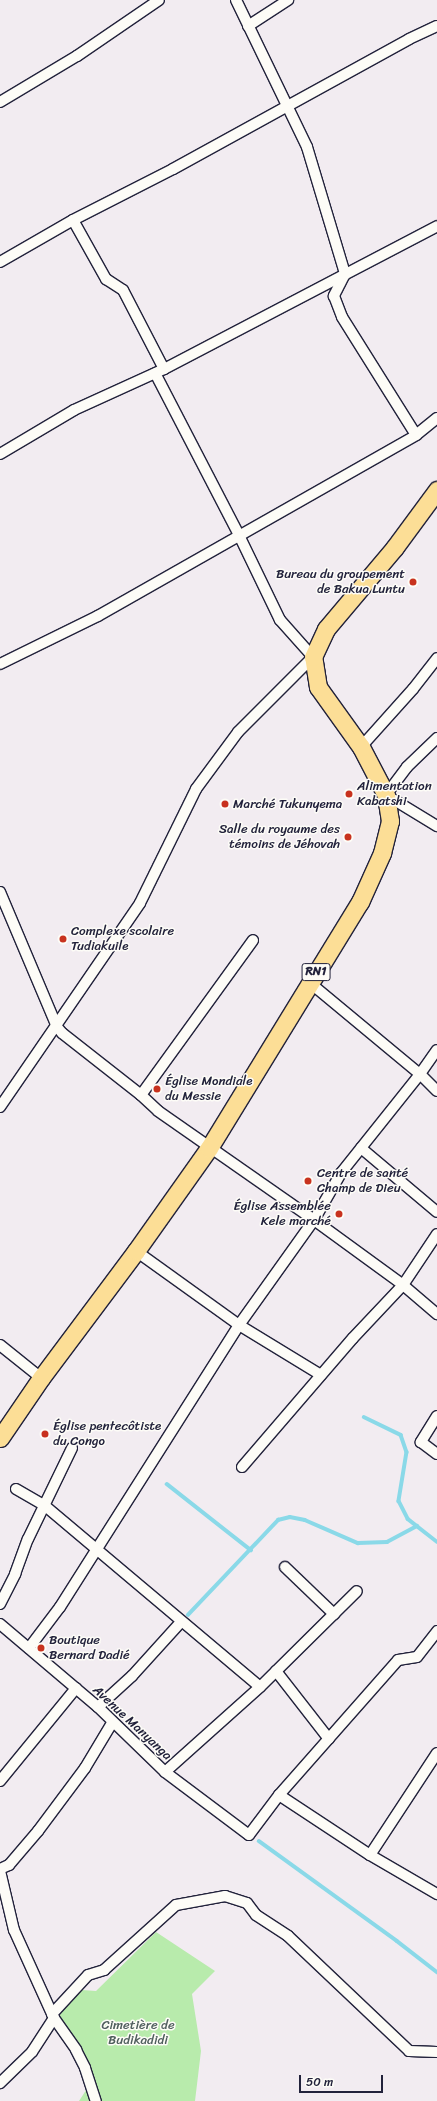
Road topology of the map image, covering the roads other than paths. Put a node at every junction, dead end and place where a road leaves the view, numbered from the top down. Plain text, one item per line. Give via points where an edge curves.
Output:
1 (159, 0) edge
2 (236, 0) edge
3 (288, 0) edge
4 (248, 26) junction
5 (437, 26) edge
6 (0, 102) edge
7 (288, 107) junction
8 (72, 220) junction
9 (437, 226) edge
10 (0, 262) edge
11 (345, 274) junction
12 (160, 371) junction
13 (437, 418) edge
14 (416, 435) junction
15 (0, 454) edge
16 (437, 490) edge
17 (239, 535) junction
18 (313, 657) junction
19 (437, 658) edge
20 (0, 664) edge
21 (437, 738) edge
22 (361, 747) junction
23 (386, 795) junction
24 (437, 826) edge
25 (0, 892) edge
26 (253, 940) dead end
27 (309, 982) junction
28 (57, 1027) junction
29 (437, 1050) edge
30 (420, 1074) junction
31 (437, 1090) edge
32 (141, 1095) junction
33 (0, 1107) edge
34 (209, 1148) junction
35 (361, 1148) junction
36 (437, 1212) edge
37 (314, 1220) junction
38 (437, 1234) edge
39 (136, 1251) junction
40 (403, 1285) junction
41 (437, 1314) edge
42 (239, 1326) junction
43 (0, 1345) edge
44 (321, 1375) junction
45 (41, 1378) junction
46 (437, 1416) edge
47 (0, 1438) edge
48 (72, 1448) dead end
49 (437, 1454) edge
50 (242, 1467) dead end
51 (16, 1490) dead end
52 (44, 1505) junction
53 (96, 1548) junction
54 (285, 1567) dead end
55 (357, 1591) dead end
56 (0, 1604) edge
57 (334, 1614) junction
58 (181, 1622) junction
59 (0, 1624) edge
60 (437, 1631) edge
61 (29, 1648) junction
62 (276, 1671) junction
63 (260, 1687) junction
64 (76, 1688) junction
65 (98, 1707) junction
66 (112, 1723) junction
67 (329, 1739) junction
68 (437, 1754) edge
69 (165, 1772) junction
70 (0, 1781) edge
71 (279, 1796) junction
72 (370, 1855) junction
73 (0, 1870) edge
74 (437, 1894) edge
75 (53, 2016) junction
76 (437, 2052) edge
77 (0, 2083) edge
78 (96, 2101) edge

1 - 6 street via 77,56
2 - 4 street
3 - 4 street
4 - 7 street
5 - 7 street
7 - 8 street
7 - 11 street via 307,147
8 - 10 street
8 - 12 street via 106,279 123,290
9 - 11 street
11 - 12 street
11 - 14 street via 334,296 342,317
12 - 15 street via 74,410
12 - 17 street
13 - 14 street
14 - 17 street
16 - 18 highway via 395,547 326,629
17 - 18 street via 280,620
17 - 20 street via 98,616
18 - 22 highway, RN1 via 318,687
18 - 28 street via 238,732 196,789 140,903
19 - 22 street
21 - 23 street via 407,768
22 - 23 highway, RN1
23 - 24 street
23 - 27 highway, RN1 via 390,821 382,853 360,902
25 - 28 street
26 - 32 street
27 - 30 street
27 - 34 highway, RN1
28 - 32 street
28 - 33 street
29 - 30 street
30 - 31 street
30 - 35 street
32 - 34 street via 158,1111
34 - 37 street
34 - 39 highway, RN1
35 - 36 street
35 - 37 street via 341,1173
37 - 40 street
37 - 42 street
38 - 40 street
39 - 42 street
39 - 45 highway, RN1
40 - 41 street
40 - 44 street
42 - 44 street
42 - 53 street
43 - 45 street
44 - 50 street
45 - 47 highway, RN1
46 - 49 street via 421,1442
48 - 52 street
51 - 52 street
52 - 53 street
52 - 56 street via 28,1539 16,1574
53 - 58 street
53 - 61 street via 60,1607
54 - 57 street
55 - 57 street
57 - 62 street
58 - 63 street
58 - 65 street via 132,1676
59 - 61 street, Avenue Manyanga
60 - 67 street via 417,1657 398,1660
61 - 64 street, Avenue Manyanga
62 - 63 street
62 - 67 street
63 - 69 street
64 - 65 street, Avenue Manyanga
64 - 70 street
65 - 66 street, Avenue Manyanga
66 - 69 street, Avenue Manyanga
66 - 73 street via 85,1768 38,1831 8,1865
67 - 71 street
68 - 72 street
69 - 71 street, Avenue Manyanga via 249,1835
71 - 72 street
72 - 74 street
73 - 75 street via 14,1930
75 - 76 street via 88,1975 104,1970 176,1905 225,1896 248,1903 256,1915 288,1936 409,2051
75 - 77 street via 32,2052
75 - 78 street via 76,2050

